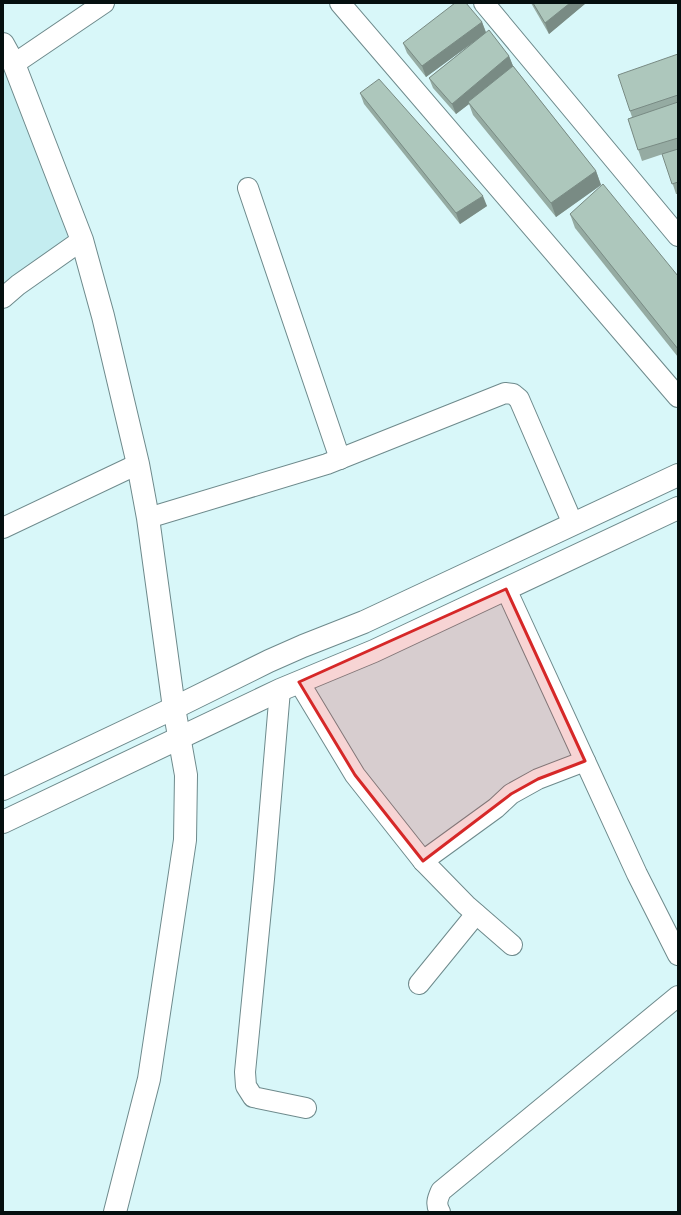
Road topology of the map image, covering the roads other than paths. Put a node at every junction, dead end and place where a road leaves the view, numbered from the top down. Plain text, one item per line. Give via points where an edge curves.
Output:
1 (104, 3) edge
2 (340, 3) edge
3 (495, 7) edge
4 (3, 44) edge
5 (14, 64) junction
6 (248, 188) dead end
7 (678, 236) edge
8 (82, 240) junction
9 (3, 298) edge
10 (678, 397) edge
11 (340, 459) junction
12 (138, 464) junction
13 (678, 475) edge
14 (678, 508) edge
15 (148, 518) junction
16 (573, 524) junction
17 (3, 528) edge
18 (506, 589) junction
19 (289, 686) junction
20 (174, 708) junction
21 (179, 738) junction
22 (585, 761) junction
23 (3, 789) edge
24 (3, 822) edge
25 (423, 861) junction
26 (476, 914) junction
27 (512, 945) dead end
28 (678, 955) edge
29 (419, 984) dead end
30 (678, 996) edge
31 (306, 1108) dead end
32 (115, 1212) edge
33 (440, 1212) edge

1 - 5 street
2 - 10 street
3 - 7 street
4 - 5 main road
5 - 8 main road
6 - 11 street
8 - 9 street
8 - 12 main road
11 - 15 street
11 - 16 street via 505,393 513,394 519,399
12 - 15 main road
12 - 17 street
13 - 16 main road
14 - 18 main road
15 - 20 main road
16 - 20 main road via 364,622 269,661
18 - 19 main road via 374,651
18 - 22 street
19 - 21 main road
19 - 25 street via 355,776
19 - 31 street via 264,879 245,1072 246,1086 253,1097
20 - 21 main road
20 - 23 main road
21 - 24 main road
21 - 32 main road via 186,776 185,840 149,1079
22 - 25 street via 538,779 511,794 496,808
22 - 28 street
25 - 26 street
26 - 27 street
26 - 29 street
30 - 33 street via 441,1191 437,1202

